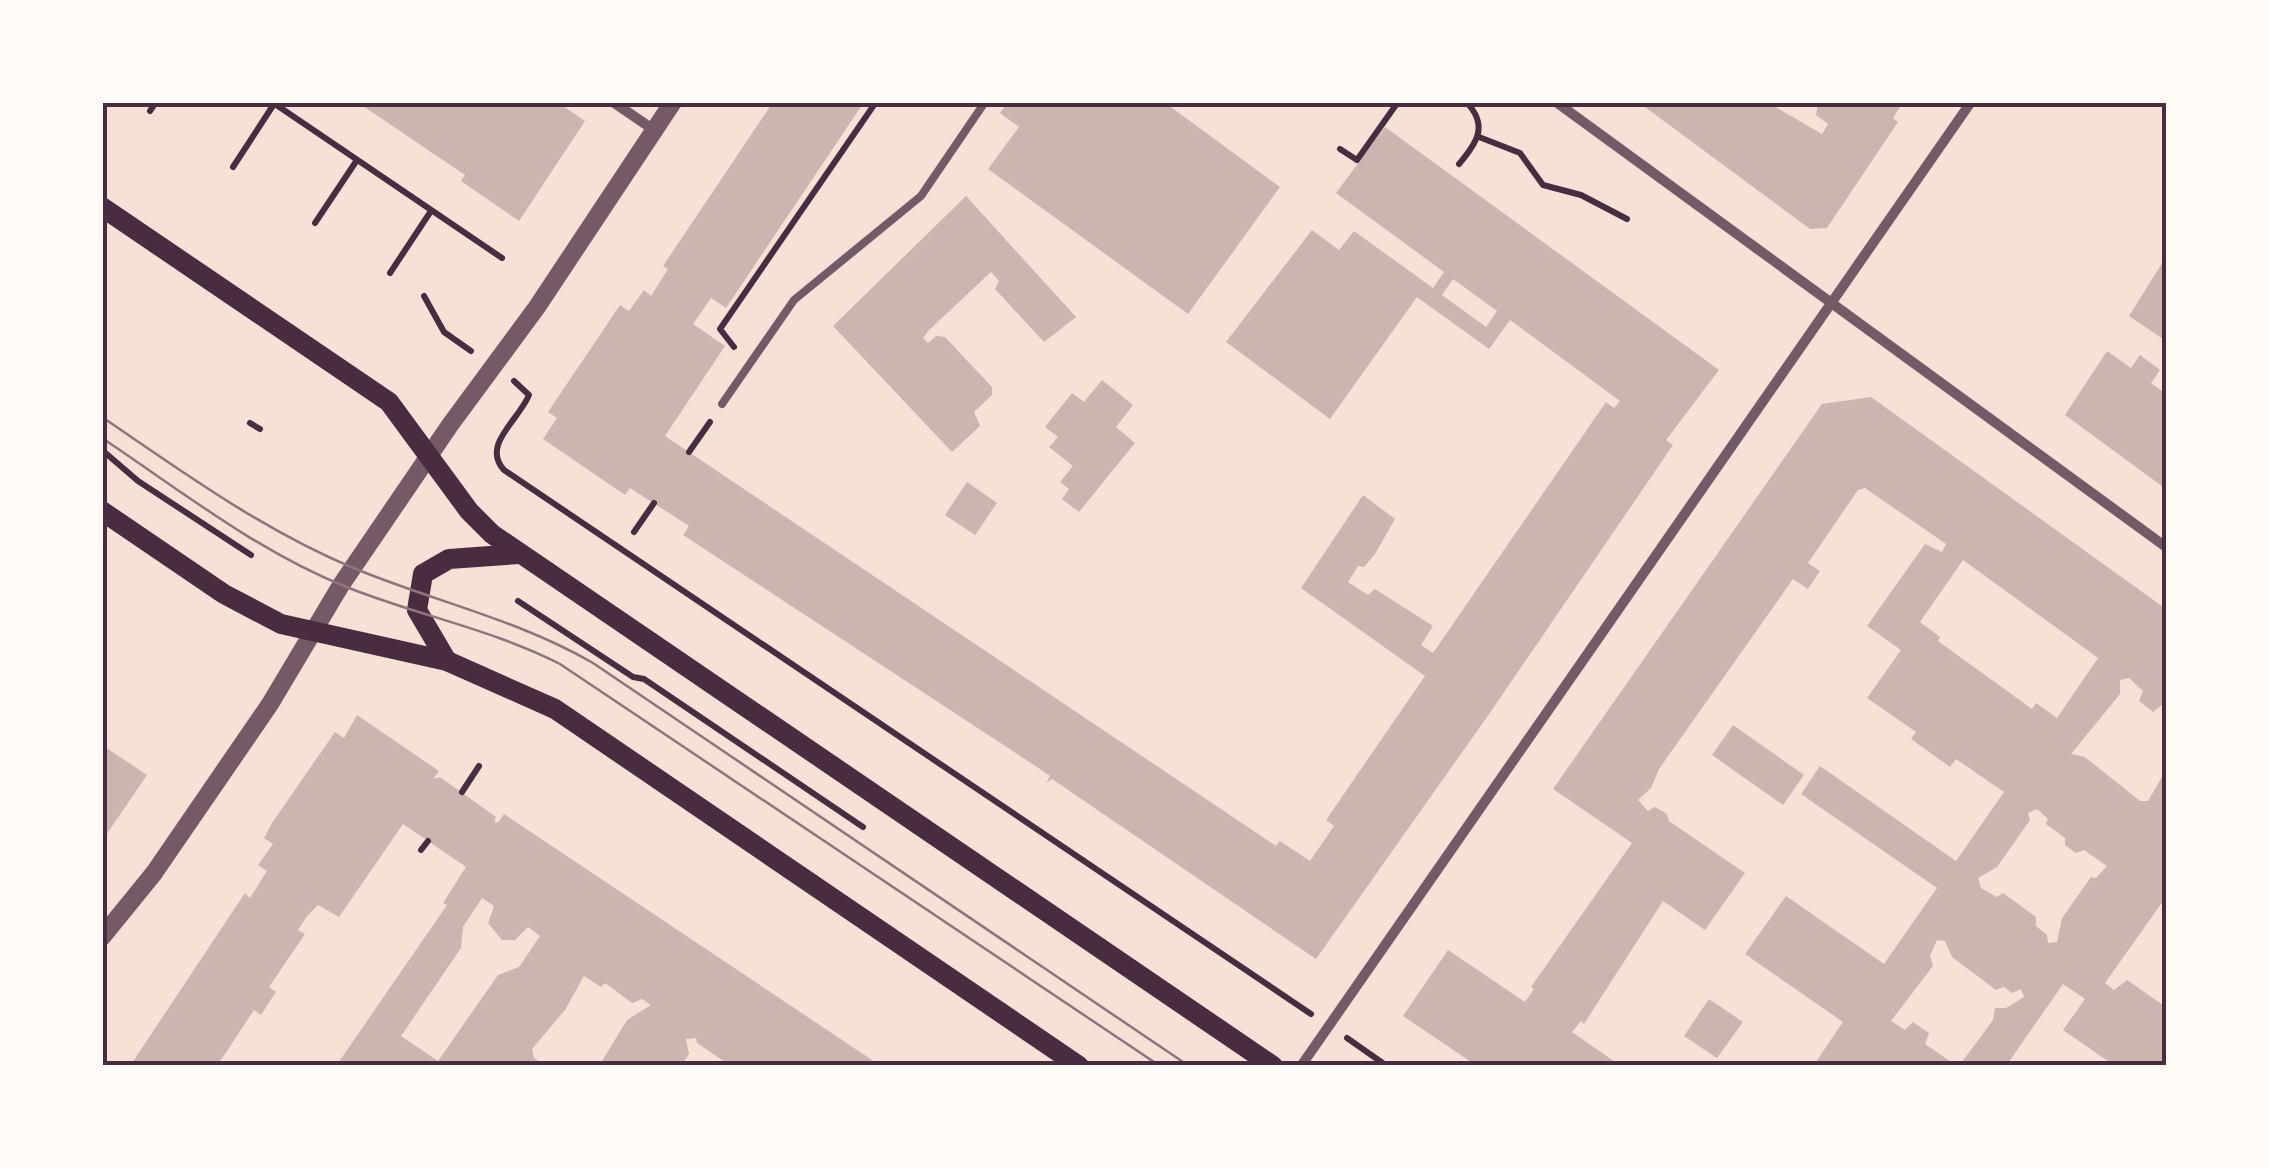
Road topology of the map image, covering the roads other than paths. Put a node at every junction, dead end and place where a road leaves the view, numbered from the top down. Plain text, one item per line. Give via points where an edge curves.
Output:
1 (613, 102) edge
2 (673, 102) edge
3 (986, 102) edge
4 (1556, 102) edge
5 (1971, 102) edge
6 (654, 130) junction
7 (102, 207) edge
8 (1832, 302) junction
9 (722, 404) road end
10 (429, 456) junction
11 (102, 511) edge
12 (2166, 547) edge
13 (520, 554) junction
14 (314, 634) junction
15 (447, 661) junction
16 (102, 938) edge
17 (1079, 1066) edge
18 (1273, 1066) edge
19 (1301, 1066) edge

1 - 6 street
2 - 6 street
3 - 9 lane via 920,196 794,300
4 - 8 street
5 - 8 street
6 - 10 street
7 - 10 main road via 366,384 389,402
8 - 12 street
8 - 19 street
10 - 13 main road via 469,510
10 - 14 street
11 - 14 main road via 240,603
13 - 15 main road via 448,559 423,574 417,610
13 - 18 main road
14 - 15 main road
14 - 16 street via 154,873
15 - 17 main road via 554,710

